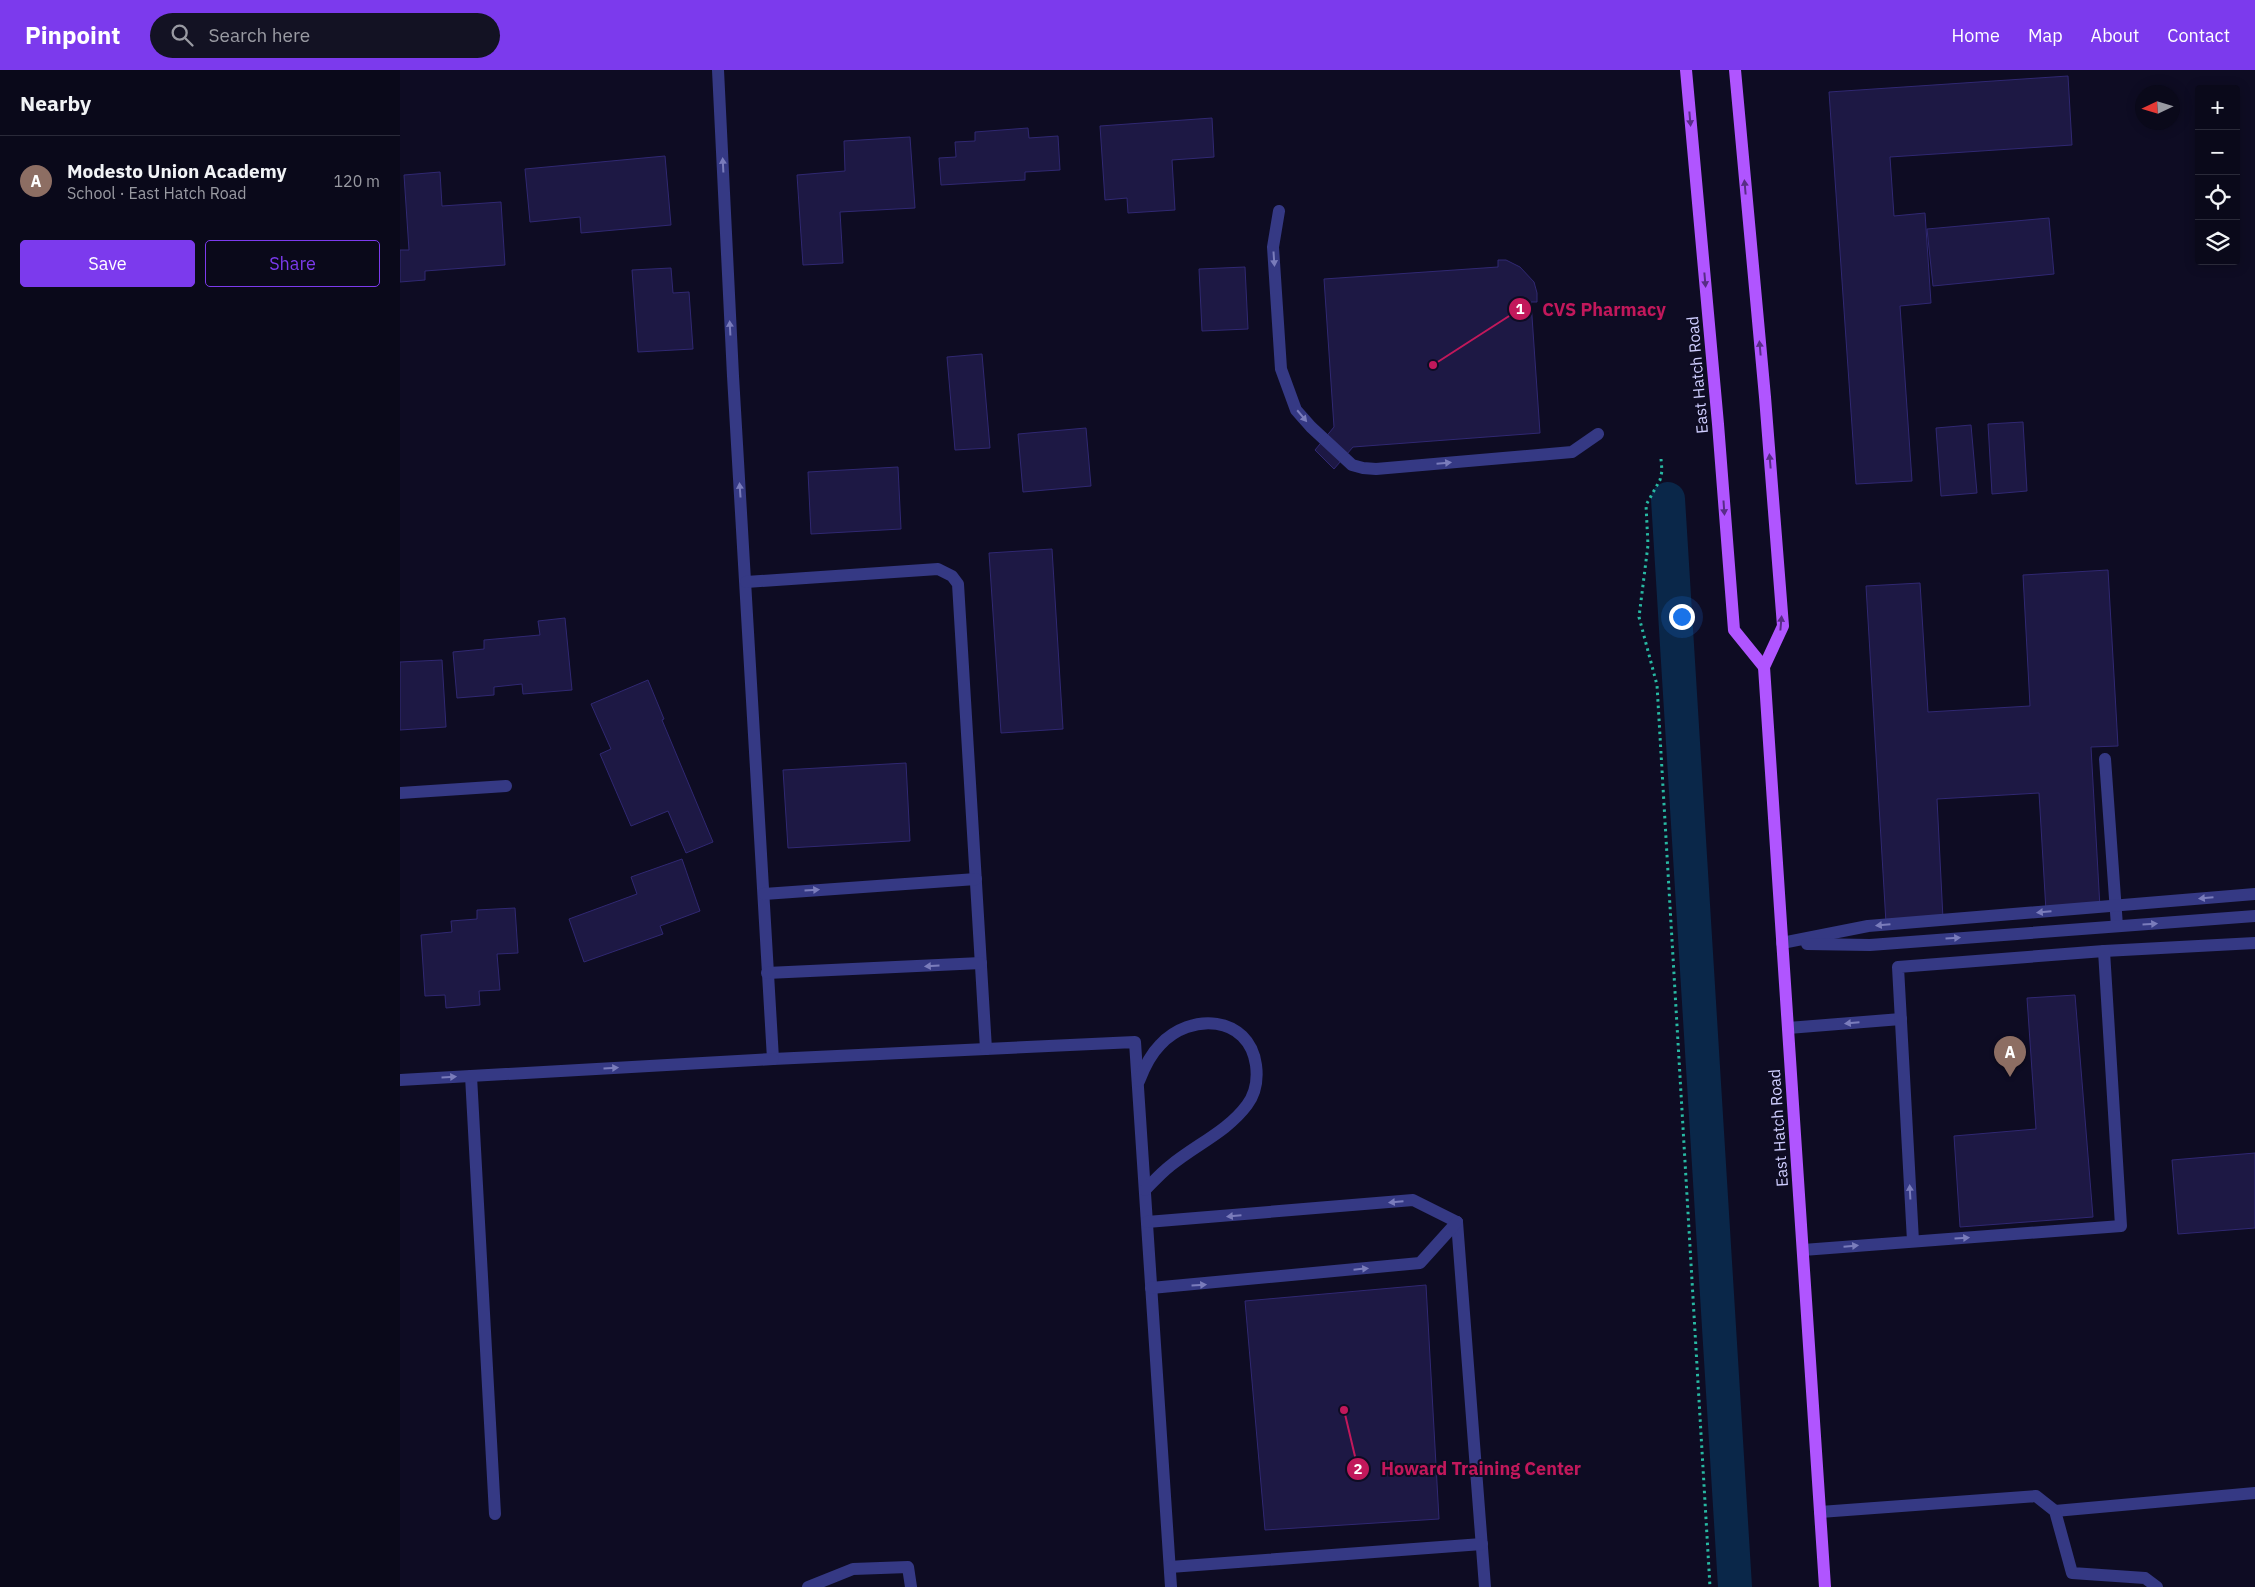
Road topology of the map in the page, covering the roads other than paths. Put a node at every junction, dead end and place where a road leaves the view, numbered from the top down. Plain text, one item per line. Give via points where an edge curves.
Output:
1 (718, 70) edge
2 (1686, 70) edge
3 (1735, 70) edge
4 (1279, 210) dead end
5 (1598, 434) dead end
6 (746, 582) junction
7 (1764, 668) junction
8 (2105, 759) dead end
9 (506, 786) dead end
10 (400, 793) edge
11 (976, 879) junction
12 (764, 894) junction
13 (2255, 894) edge
14 (2116, 906) junction
15 (2255, 916) edge
16 (2117, 926) junction
17 (1782, 943) junction
18 (2255, 943) edge
19 (2104, 952) junction
20 (981, 963) junction
21 (768, 974) junction
22 (1901, 1019) junction
23 (1788, 1028) junction
24 (986, 1049) junction
25 (774, 1059) junction
26 (471, 1076) junction
27 (400, 1080) edge
28 (1138, 1083) junction
29 (1145, 1190) junction
30 (1147, 1222) junction
31 (1457, 1222) junction
32 (1913, 1241) junction
33 (1803, 1250) junction
34 (1151, 1288) junction
35 (2255, 1493) edge
36 (2055, 1511) junction
37 (1820, 1512) junction
38 (495, 1514) dead end
39 (1482, 1544) junction
40 (1170, 1566) junction
41 (808, 1587) edge
42 (911, 1587) edge
43 (1171, 1587) edge
44 (1485, 1587) edge
45 (1825, 1587) edge
46 (2157, 1587) edge

6 -> 1 street
2 -> 7 main road, East Hatch Road via 1734,630
7 -> 3 main road, East Hatch Road via 1783,626
4 -> 5 street via 1273,247 1281,369 1296,410 1352,465 1376,469 1572,452
6 - 11 street via 938,569 952,576 958,584
6 - 12 street
7 - 17 main road, East Hatch Road
8 - 14 street
9 - 10 street
12 -> 11 street
11 - 20 street
12 - 21 street
13 -> 14 street
14 - 16 street
14 -> 17 street via 1868,926
16 -> 15 street
17 -> 16 street via 1870,945
17 - 23 main road, East Hatch Road
18 - 19 street
19 - 22 street via 1898,967
32 -> 19 street via 2121,1226
20 -> 21 street
20 - 24 street
21 - 25 street
22 -> 23 street
32 -> 22 street
23 - 33 main road, East Hatch Road
24 - 25 street
24 - 28 street via 1135,1042
26 -> 25 street
27 -> 26 street
26 - 38 street
28 - 29 street
28 - 29 street via 1148,1059 1160,1044 1178,1031 1194,1025 1211,1022 1228,1026 1242,1035 1254,1052 1257,1077 1247,1105 1231,1123 1169,1167
29 - 30 street
31 -> 30 street via 1413,1200
30 - 34 street
34 -> 31 street via 1420,1263
31 - 39 street
33 -> 32 street
33 - 37 main road, East Hatch Road
34 - 40 street
35 - 36 street
36 - 37 street via 2036,1496
36 - 46 street via 2072,1573 2145,1578
37 - 45 main road, East Hatch Road
39 - 40 street
39 - 44 street
40 - 43 street
41 - 42 street via 853,1569 908,1567

